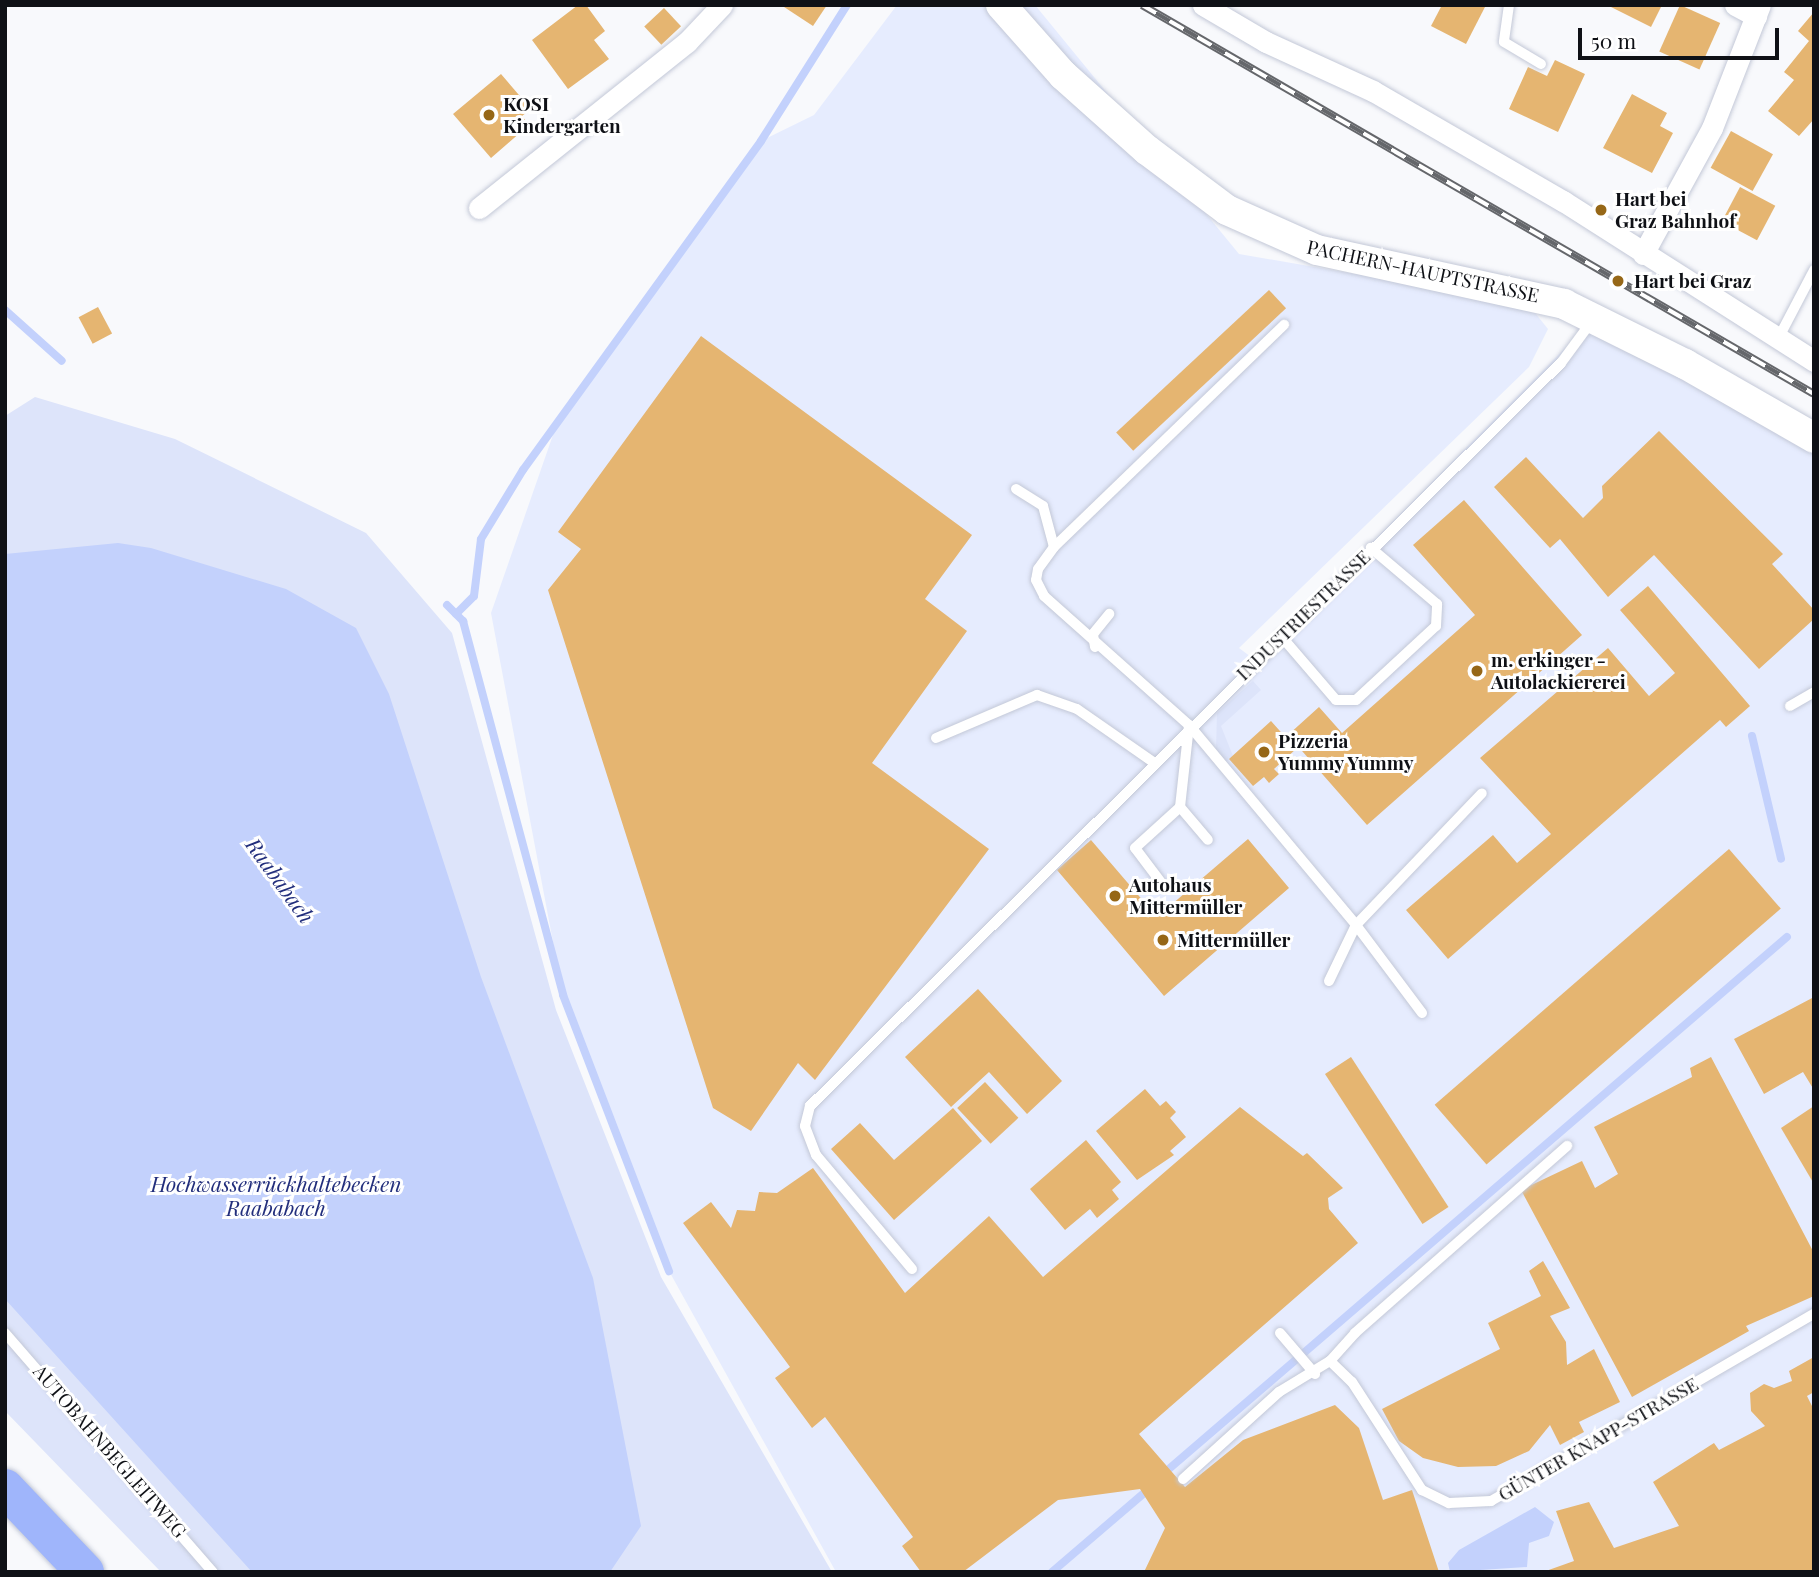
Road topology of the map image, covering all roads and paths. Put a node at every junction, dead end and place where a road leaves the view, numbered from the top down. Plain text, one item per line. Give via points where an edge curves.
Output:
1 (722, 5) edge
2 (1001, 5) edge
3 (1203, 5) edge
4 (1509, 5) edge
5 (1735, 5) edge
6 (1758, 10) edge
7 (1541, 64) dead end
8 (479, 208) dead end
9 (1643, 254) junction
10 (1814, 270) edge
11 (1596, 317) junction
12 (1284, 325) dead end
13 (1778, 340) junction
14 (1814, 361) edge
15 (1814, 438) edge
16 (1016, 489) dead end
17 (1054, 547) junction
18 (1371, 548) junction
19 (1109, 614) dead end
20 (1280, 636) junction
21 (1095, 647) junction
22 (1814, 692) edge
23 (1790, 706) dead end
24 (1189, 725) junction
25 (936, 738) dead end
26 (1153, 762) junction
27 (1482, 793) dead end
28 (1180, 807) junction
29 (1208, 840) dead end
30 (1163, 885) dead end
31 (1356, 925) junction
32 (1329, 981) dead end
33 (1422, 1013) dead end
34 (1567, 1146) dead end
35 (912, 1269) dead end
36 (1814, 1314) edge
37 (5, 1333) edge
38 (1280, 1333) dead end
39 (1331, 1361) junction
40 (1315, 1374) junction
41 (1183, 1479) dead end
42 (5, 1488) edge
43 (85, 1572) edge
44 (213, 1572) edge

1 - 8 street via 687,42
2 - 11 main road, PACHERN-HAUPTSTRASSE via 1063,75 1147,150 1227,210 1317,250 1530,292
3 - 9 street via 1266,42 1373,91 1563,201
4 - 7 lane via 1504,42
5 - 6 street
6 - 9 street via 1712,128
9 - 13 street
10 - 13 lane
11 - 15 main road, PACHERN-HAUPTSTRASSE
11 - 18 lane, INDUSTRIESTRASSE via 1561,363
12 - 17 lane
13 - 14 street
16 - 17 lane via 1043,506
17 - 21 lane via 1036,580 1044,596
18 - 20 lane, INDUSTRIESTRASSE
18 - 20 lane via 1437,604 1436,626 1356,700 1336,700
19 - 21 lane via 1093,634
20 - 24 lane, INDUSTRIESTRASSE
21 - 24 lane
22 - 23 lane
24 - 26 lane, INDUSTRIESTRASSE
24 - 28 lane
24 - 31 lane
25 - 26 lane via 1037,695 1077,709
26 - 35 lane, INDUSTRIESTRASSE via 810,1106 805,1126 816,1156
27 - 31 lane
28 - 29 lane
28 - 30 lane via 1136,848
31 - 32 lane
31 - 33 lane
34 - 39 lane via 1355,1333
36 - 39 lane, GÜNTER KNAPP-STRASSE via 1491,1501 1449,1503 1422,1490 1352,1382
37 - 44 lane, AUTOBAHNBEGLEITWEG
38 - 40 lane
39 - 40 lane
40 - 41 lane via 1279,1392
42 - 43 highway

